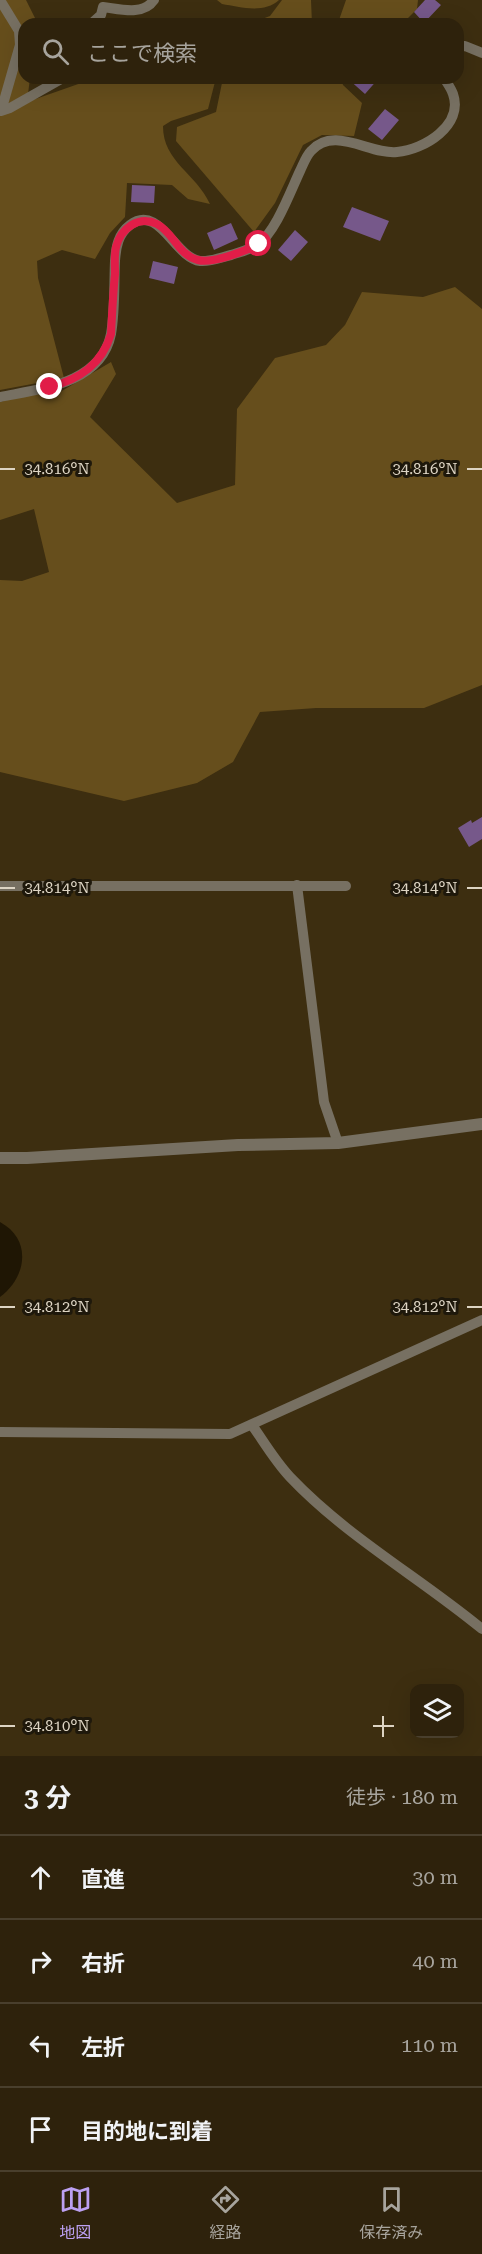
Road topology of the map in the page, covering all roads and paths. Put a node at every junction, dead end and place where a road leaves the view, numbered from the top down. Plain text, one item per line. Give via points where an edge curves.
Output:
1 (0, 0) edge
2 (154, 0) edge
3 (98, 18) edge
4 (18, 29) edge
5 (464, 46) edge
6 (18, 52) edge
7 (482, 53) edge
8 (52, 84) edge
9 (447, 84) edge
10 (0, 397) edge
11 (297, 885) junction
12 (0, 886) edge
13 (346, 886) dead end
14 (482, 1124) edge
15 (338, 1143) junction
16 (0, 1158) edge
17 (482, 1320) edge
18 (252, 1425) junction
19 (0, 1432) edge
20 (482, 1629) edge

1 - 4 street
2 - 3 street via 138,11 103,7
5 - 7 street
6 - 8 street via 2,111
9 - 10 street via 453,95 453,112 446,128 433,140 398,152 339,140 324,141 311,151 271,228 259,244 244,251 199,261 184,254 160,225 148,221 133,223 116,246 111,334 100,357 74,379
11 - 12 street
11 - 13 street
11 - 15 street via 324,1102
14 - 15 street
15 - 16 street
17 - 18 street
18 - 19 street via 230,1434 197,1435
18 - 20 street via 289,1476 339,1522

